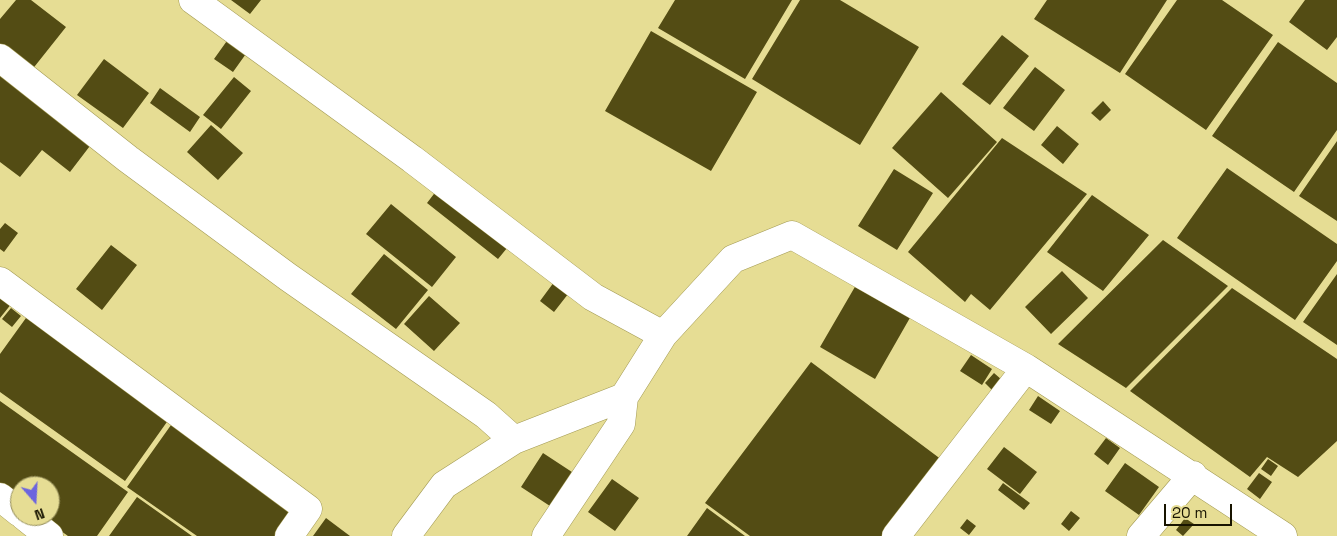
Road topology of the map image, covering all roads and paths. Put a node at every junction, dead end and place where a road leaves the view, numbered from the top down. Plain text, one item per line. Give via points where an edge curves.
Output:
1 (193, 0) edge
2 (0, 58) edge
3 (0, 281) edge
4 (663, 335) junction
5 (1026, 368) junction
6 (624, 397) junction
7 (514, 440) junction
8 (1193, 475) junction
9 (0, 497) edge
10 (10, 505) edge
11 (36, 526) edge
12 (49, 536) edge
13 (288, 536) edge
14 (406, 536) edge
15 (546, 536) edge
16 (896, 536) edge
17 (1141, 536) edge
18 (1283, 536) edge

1 - 4 street via 412,159 594,297
2 - 7 street via 128,159 288,277 486,415
3 - 13 street via 308,509
4 - 5 street via 733,259 792,235
4 - 6 street
5 - 8 street
5 - 16 street
6 - 7 street
6 - 15 street via 620,424
7 - 14 street via 444,485
8 - 17 street
8 - 18 street
9 - 10 street
11 - 12 street

